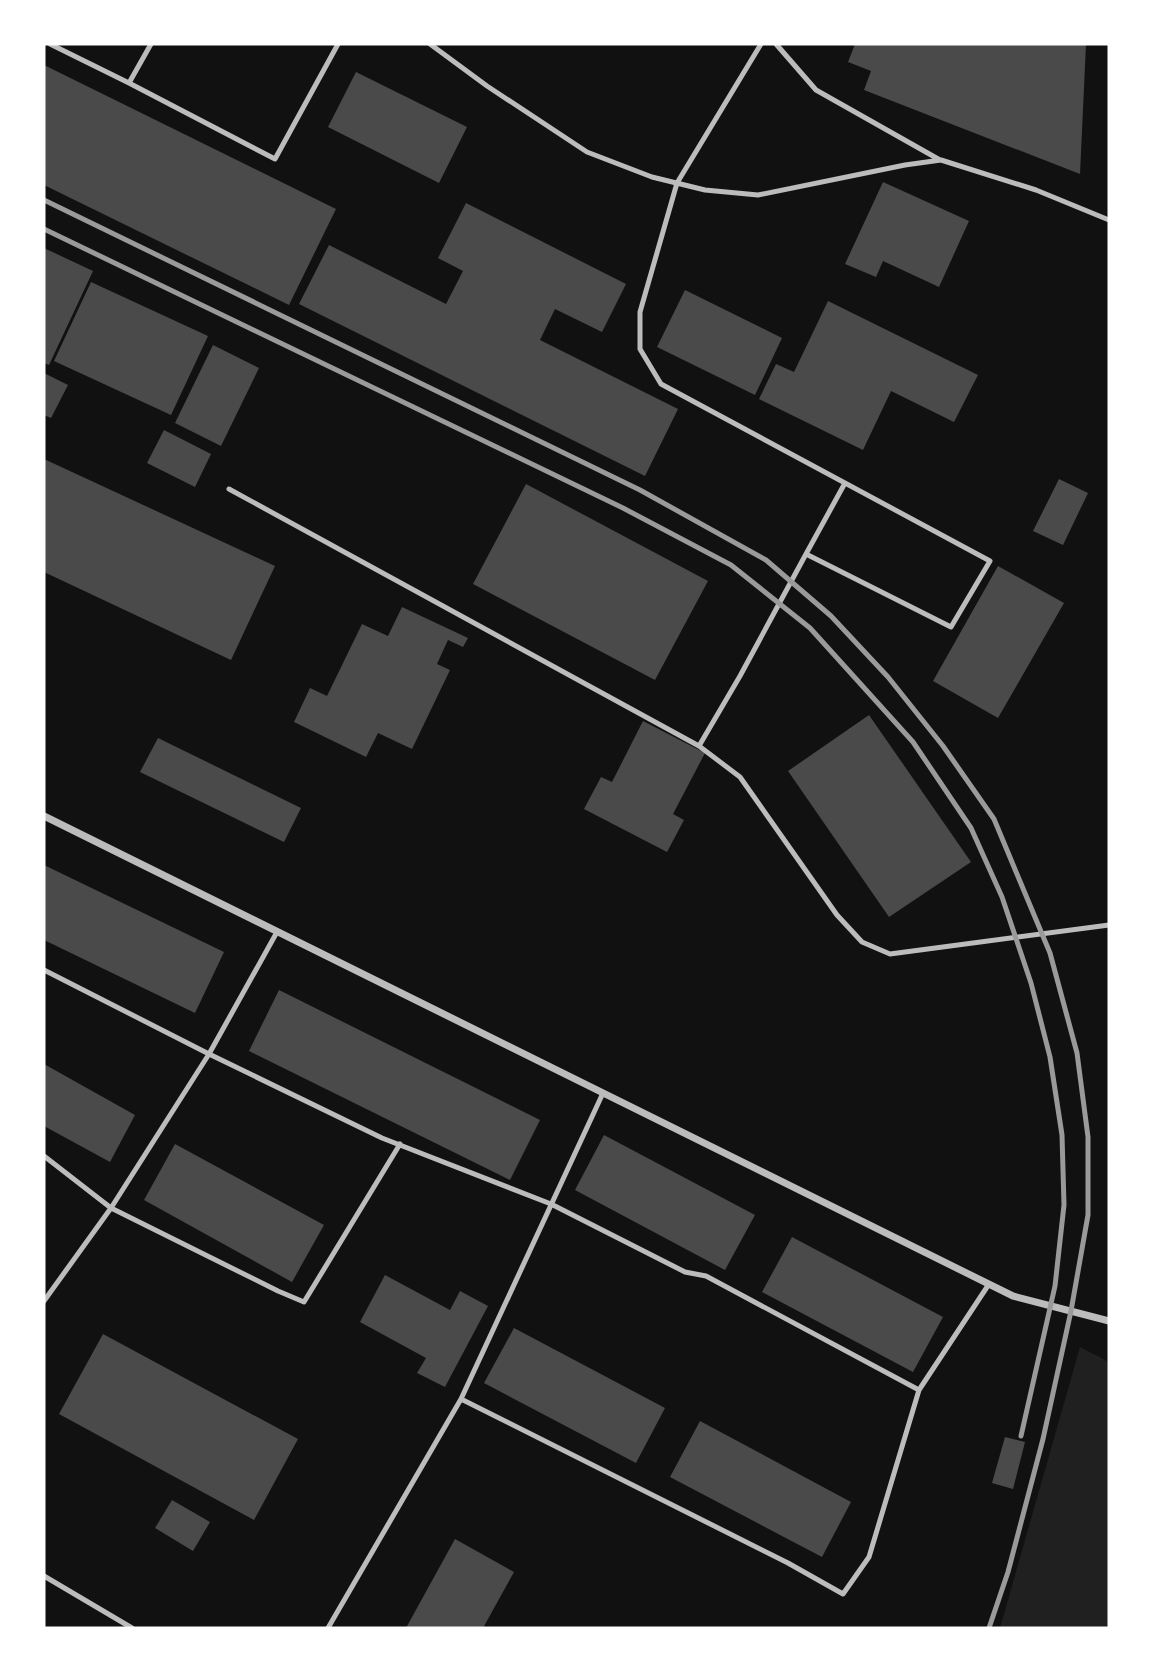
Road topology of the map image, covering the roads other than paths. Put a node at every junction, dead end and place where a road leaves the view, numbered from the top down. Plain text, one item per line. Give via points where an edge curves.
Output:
1 (50, 44) edge
2 (151, 44) edge
3 (338, 44) edge
4 (430, 44) edge
5 (761, 44) edge
6 (776, 44) edge
7 (129, 83) junction
8 (941, 160) junction
9 (677, 183) junction
10 (1109, 220) edge
11 (845, 483) junction
12 (229, 489) dead end
13 (806, 554) junction
14 (699, 746) junction
15 (44, 816) edge
16 (1109, 925) edge
17 (276, 932) junction
18 (44, 970) edge
19 (209, 1055) junction
20 (603, 1093) junction
21 (400, 1144) junction
22 (44, 1156) edge
23 (551, 1204) junction
24 (111, 1208) junction
25 (989, 1284) junction
26 (44, 1301) edge
27 (1109, 1321) edge
28 (919, 1390) junction
29 (461, 1399) junction
30 (44, 1576) edge
31 (132, 1628) edge
32 (328, 1628) edge

1 - 7 lane
2 - 7 lane
3 - 7 lane via 275,159
4 - 9 lane via 587,152
5 - 9 lane
6 - 8 lane via 816,90
8 - 9 lane via 758,195
8 - 10 lane via 1036,190
9 - 11 lane via 640,312 640,349 661,384
11 - 13 lane
11 - 13 lane via 990,561 951,627
12 - 14 lane
13 - 14 lane
14 - 16 lane via 740,776 862,942 890,954
15 - 17 street
17 - 19 lane
17 - 20 street
18 - 19 lane
19 - 21 lane
19 - 24 lane
20 - 23 lane
20 - 25 street
21 - 23 lane
21 - 24 lane via 304,1301
22 - 24 lane
23 - 28 lane via 685,1272 706,1276
23 - 29 lane
24 - 26 lane
25 - 27 street via 1013,1296
25 - 28 lane
28 - 29 lane via 869,1557 842,1594
29 - 32 lane
30 - 31 lane

